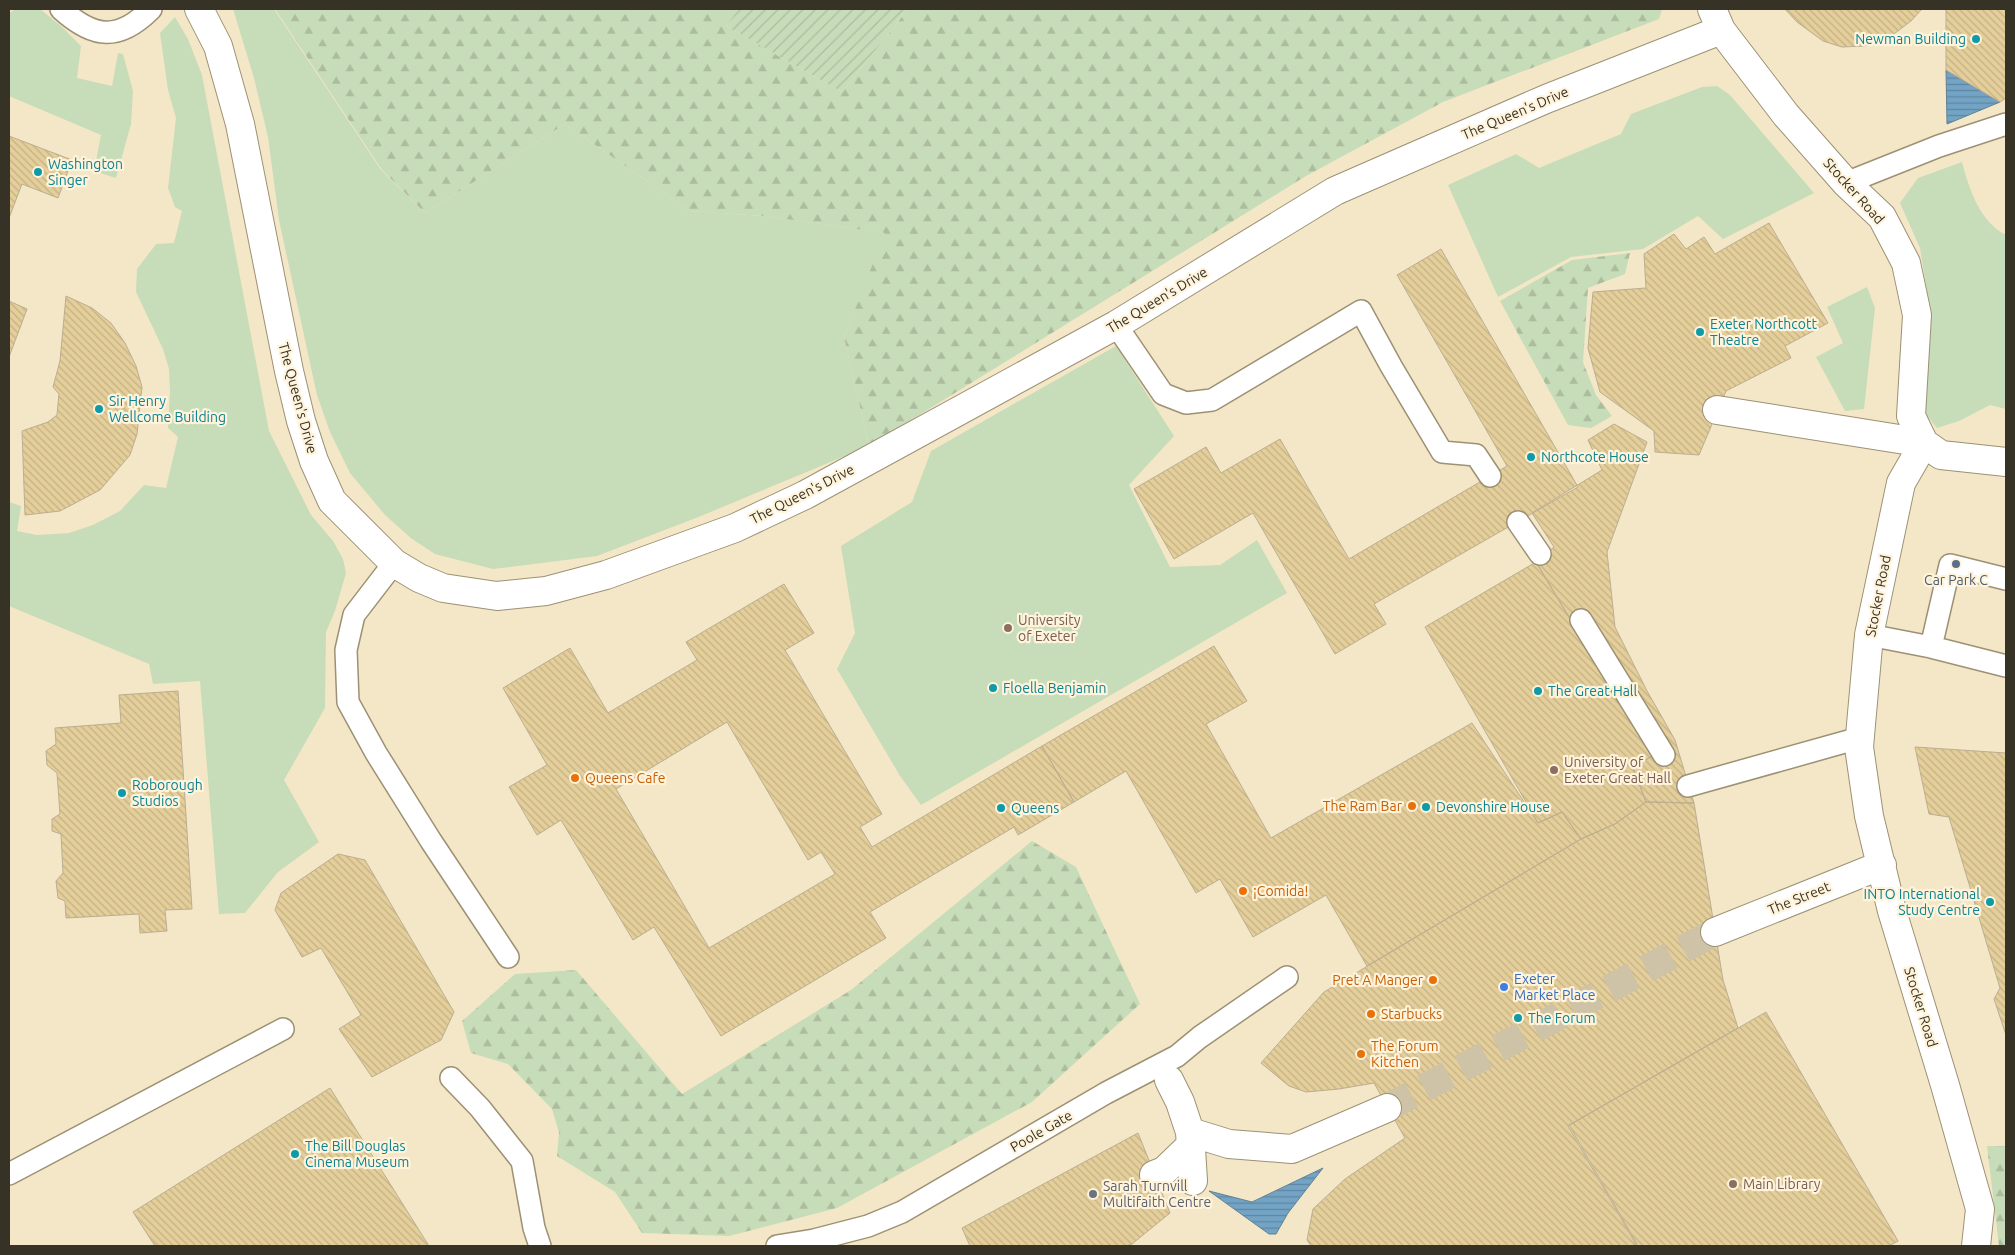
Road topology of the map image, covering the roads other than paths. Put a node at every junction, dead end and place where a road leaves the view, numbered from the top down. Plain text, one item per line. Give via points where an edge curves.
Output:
1 (62, 9) edge
2 (151, 9) edge
3 (199, 9) edge
4 (1717, 19) edge
5 (2006, 124) edge
6 (1846, 183) junction
7 (1116, 325) junction
8 (1717, 410) dead end
9 (1924, 443) junction
10 (2006, 462) edge
11 (1490, 476) dead end
12 (1518, 522) dead end
13 (1540, 554) dead end
14 (394, 563) junction
15 (2006, 579) edge
16 (1582, 620) dead end
17 (1869, 635) junction
18 (1931, 647) junction
19 (2006, 666) edge
20 (1859, 738) junction
21 (1664, 755) dead end
22 (1688, 786) dead end
23 (1882, 865) junction
24 (1715, 932) tunnel mouth
25 (508, 957) dead end
26 (1288, 977) dead end
27 (283, 1028) dead end
28 (451, 1078) dead end
29 (1181, 1092) dead end
30 (1387, 1108) tunnel mouth
31 (1191, 1138) junction
32 (9, 1174) edge
33 (1154, 1175) dead end
34 (1193, 1181) dead end
35 (540, 1246) edge
36 (777, 1246) edge
37 (1976, 1246) edge

1 - 2 lane via 78,24 112,33 130,27
3 - 14 street, The Queen's Drive via 218,46 240,124 289,372 314,461 332,501
4 - 6 street, Stocker Road via 1786,115
4 - 7 street, The Queen's Drive via 1546,99 1335,191
5 - 6 lane via 1939,146
6 - 9 street, Stocker Road via 1882,217 1906,263 1917,315 1911,416
7 - 11 lane via 1163,394 1186,403 1212,400 1361,311 1442,452 1476,455
7 - 14 street, The Queen's Drive via 805,495 735,528 606,575 546,592 497,596 443,588
8 - 9 street
9 - 10 street via 1941,455
9 - 17 street, Stocker Road via 1901,483
12 - 13 lane
14 - 25 lane via 354,615 346,650 348,702 431,841
15 - 18 lane via 1950,565
16 - 21 lane
17 - 18 lane
17 - 20 street, Stocker Road
18 - 19 lane
20 - 22 lane
20 - 23 street, Stocker Road via 1869,816
23 - 24 street, The Street
23 - 37 street, Stocker Road via 1892,911 1980,1209
26 - 36 lane, Poole Gate via 1177,1056 1106,1093 902,1212 868,1226
27 - 32 lane
28 - 35 lane via 480,1108 522,1161
29 - 31 street
30 - 31 street via 1292,1149
31 - 33 street via 1164,1171
31 - 34 street

